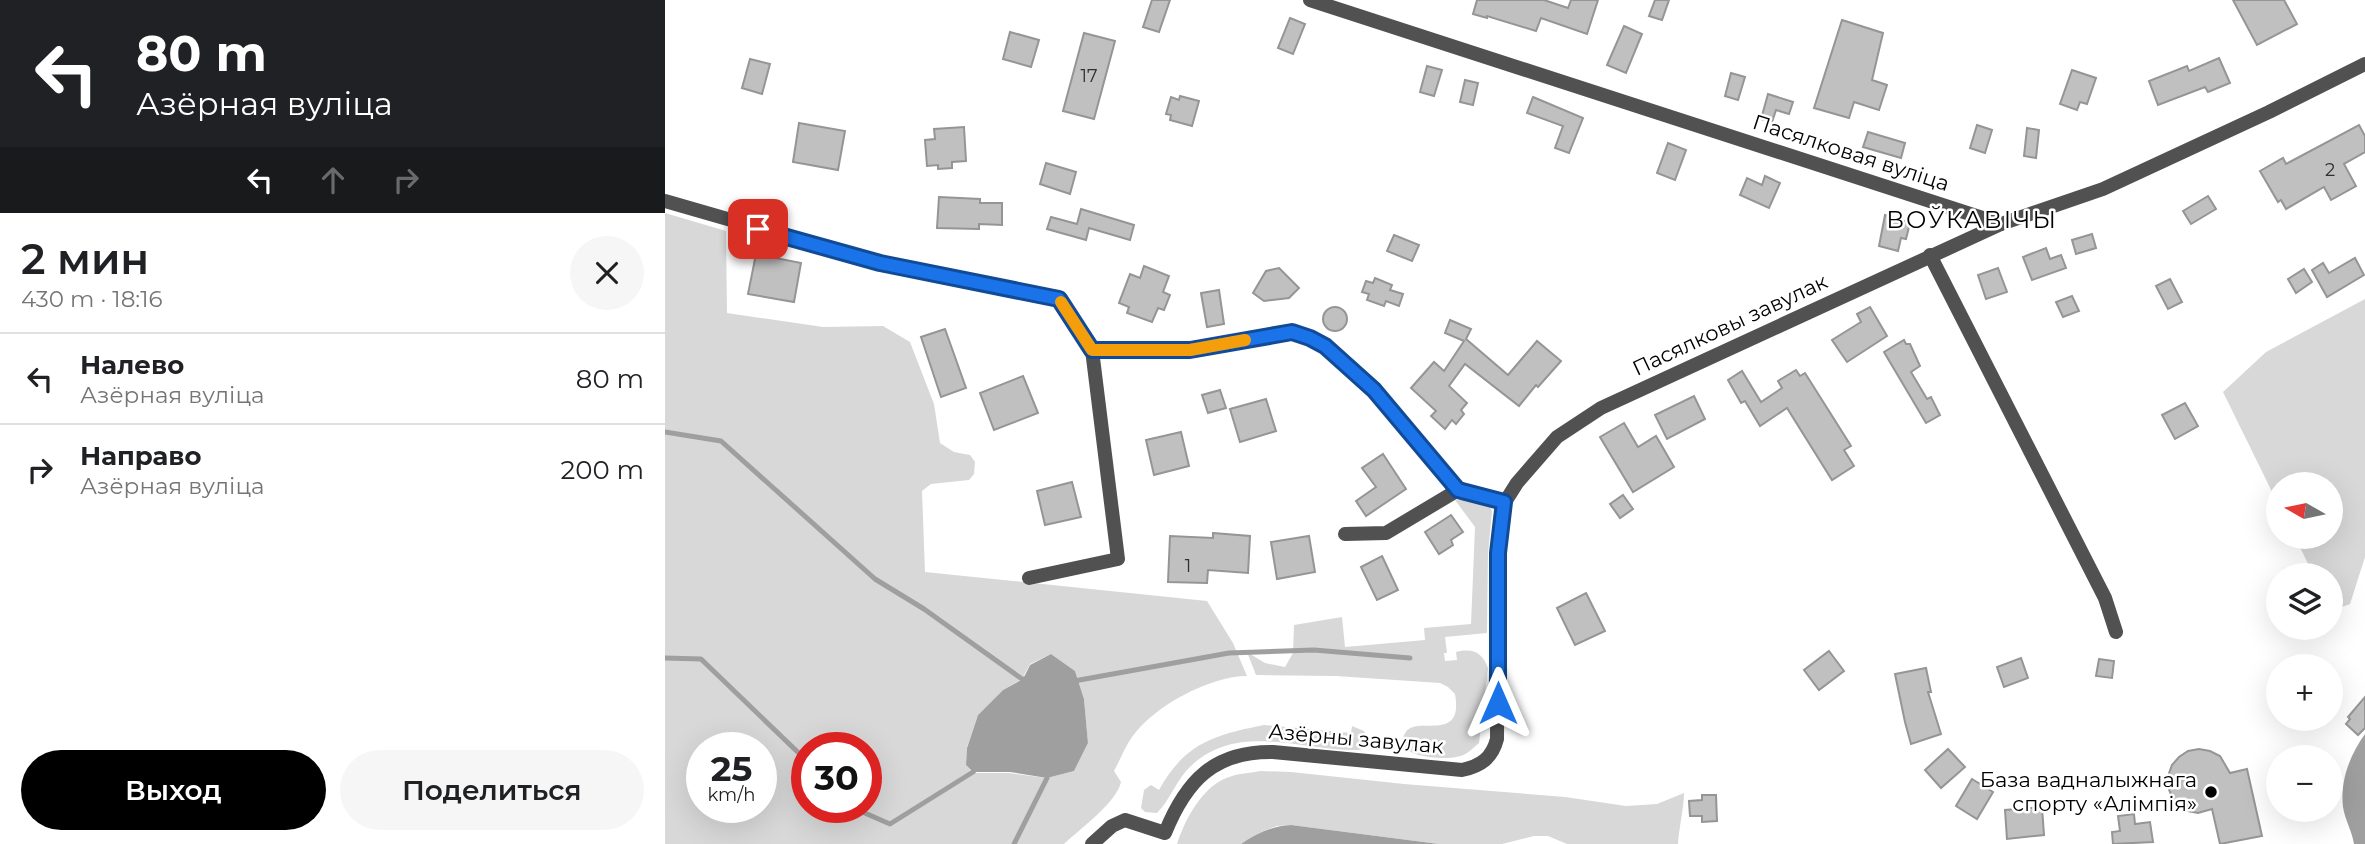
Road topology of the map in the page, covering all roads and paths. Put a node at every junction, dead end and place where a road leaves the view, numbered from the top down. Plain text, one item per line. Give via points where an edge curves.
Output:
1 (1310, 0) edge
2 (2365, 64) edge
3 (665, 201) edge
4 (2001, 224) junction
5 (1930, 255) junction
6 (1092, 350) junction
7 (1458, 490) junction
8 (1504, 502) junction
9 (1345, 534) dead end
10 (1029, 578) dead end
11 (2116, 632) dead end
12 (1092, 844) edge

1 - 4 street, Пасялковая вуліца
2 - 4 street via 2103,188
3 - 6 street via 880,263 1059,299
4 - 5 street, Пасялковы завулак
5 - 8 street, Пасялковы завулак via 1601,408 1557,437
5 - 11 street via 2105,598
6 - 7 street via 1190,350 1292,332 1310,338 1374,390
6 - 10 street via 1118,559
7 - 8 street
7 - 9 street via 1387,534
8 - 12 street, Азёрны завулак via 1498,553 1497,739 1485,761 1462,769 1273,751 1242,754 1216,764 1194,781 1165,833 1125,820

